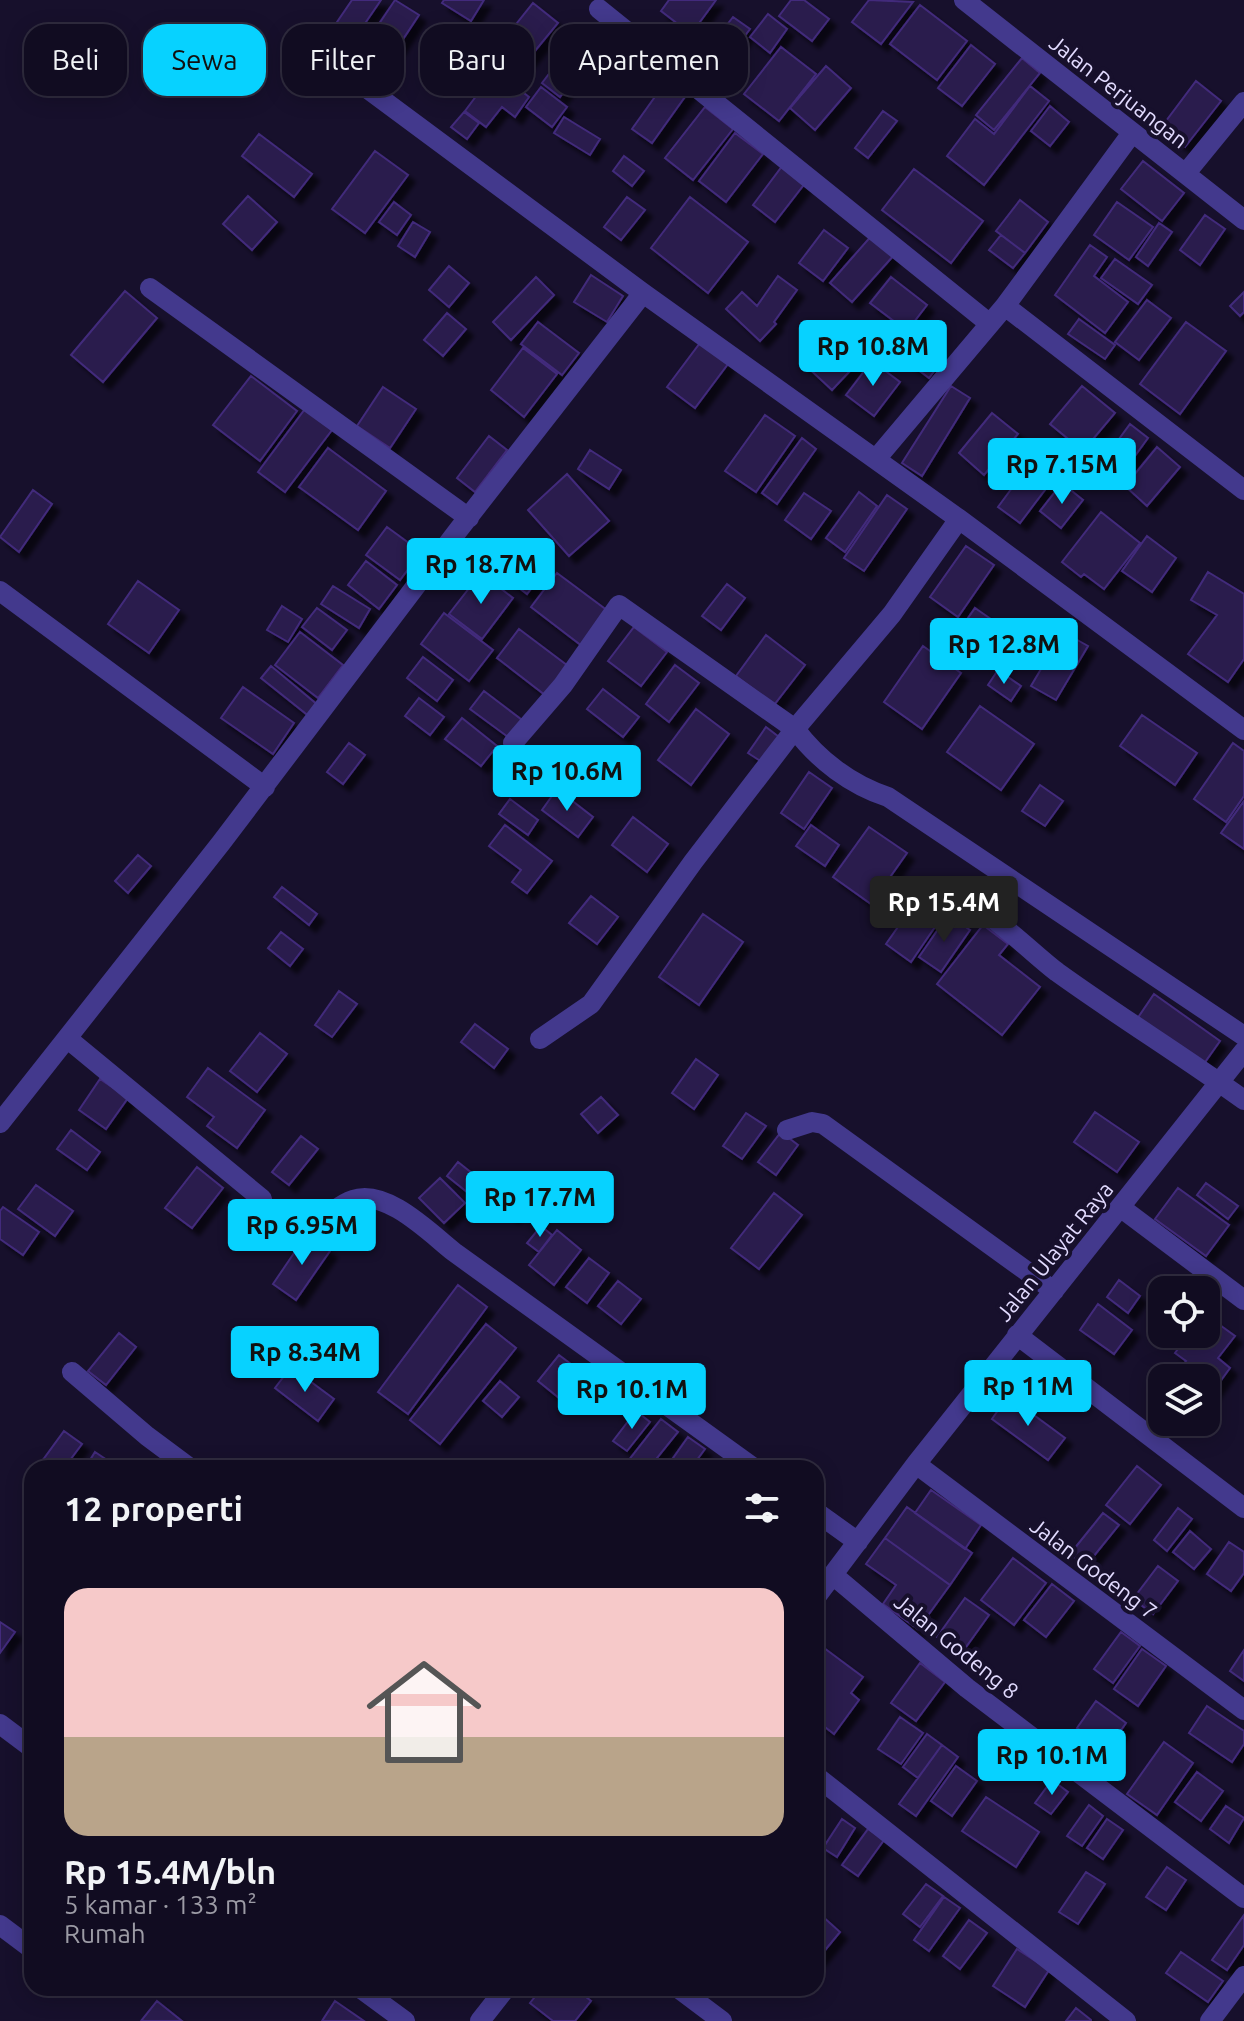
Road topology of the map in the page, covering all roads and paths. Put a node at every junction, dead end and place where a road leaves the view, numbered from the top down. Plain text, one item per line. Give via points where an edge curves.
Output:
1 (964, 0) edge
2 (599, 9) dead end
3 (377, 96) edge
4 (1244, 102) edge
5 (1132, 133) junction
6 (1186, 173) junction
7 (1244, 220) edge
8 (150, 288) dead end
9 (643, 293) junction
10 (1005, 306) junction
11 (990, 324) junction
12 (876, 459) junction
13 (1244, 490) edge
14 (469, 518) junction
15 (959, 519) junction
16 (0, 591) edge
17 (795, 729) junction
18 (1244, 730) edge
19 (513, 743) dead end
20 (265, 787) junction
21 (948, 896) dead end
22 (1244, 1036) edge
23 (68, 1039) junction
24 (540, 1039) dead end
25 (1244, 1051) edge
26 (1220, 1083) junction
27 (1244, 1100) edge
28 (0, 1123) edge
29 (787, 1130) dead end
30 (262, 1199) dead end
31 (1120, 1207) junction
32 (313, 1229) dead end
33 (1054, 1291) junction
34 (1244, 1300) edge
35 (1017, 1335) junction
36 (72, 1372) dead end
37 (179, 1460) edge
38 (743, 1460) edge
39 (916, 1464) junction
40 (1244, 1508) edge
41 (824, 1518) edge
42 (858, 1542) junction
43 (833, 1575) junction
44 (824, 1587) edge
45 (1244, 1710) edge
46 (0, 1724) edge
47 (24, 1742) edge
48 (824, 1782) edge
49 (1244, 1898) edge
50 (0, 1925) edge
51 (24, 1943) edge
52 (1244, 1976) edge
53 (371, 1996) edge
54 (500, 1996) edge
55 (689, 1996) edge
56 (405, 2021) edge
57 (480, 2021) edge
58 (722, 2021) edge
59 (1126, 2021) edge
60 (1210, 2021) edge

1 - 5 street, Jalan Perjuangan
2 - 11 street
3 - 9 street
4 - 6 street
5 - 6 street, Jalan Perjuangan
5 - 10 street
6 - 7 street, Jalan Perjuangan
8 - 14 street
9 - 12 street
9 - 14 street
10 - 11 street
10 - 13 street
11 - 12 street
12 - 15 street
14 - 20 street
15 - 17 street via 892,614
15 - 18 street
16 - 20 street
17 - 19 street via 619,605 563,685
17 - 22 street via 849,778 888,797
17 - 24 street via 591,1004
20 - 23 street
21 - 26 street via 976,907 1058,972
23 - 28 street
23 - 30 street
25 - 26 street, Jalan Ulayat Raya
26 - 27 street
26 - 31 street, Jalan Ulayat Raya
29 - 33 street via 823,1124
31 - 33 street, Jalan Ulayat Raya
31 - 34 street
32 - 38 street via 351,1200 382,1201 414,1219
33 - 35 street, Jalan Ulayat Raya
35 - 39 street, Jalan Ulayat Raya
35 - 40 street
36 - 37 street
39 - 42 street, Jalan Ulayat Raya
39 - 45 street, Jalan Godeng 7
41 - 42 street
42 - 43 street, Jalan Ulayat Raya
43 - 44 street, Jalan Ulayat Raya
43 - 49 street, Jalan Godeng 8 via 967,1688
46 - 47 street
48 - 59 street
50 - 51 street
52 - 60 street
53 - 56 street
54 - 57 street
55 - 58 street

